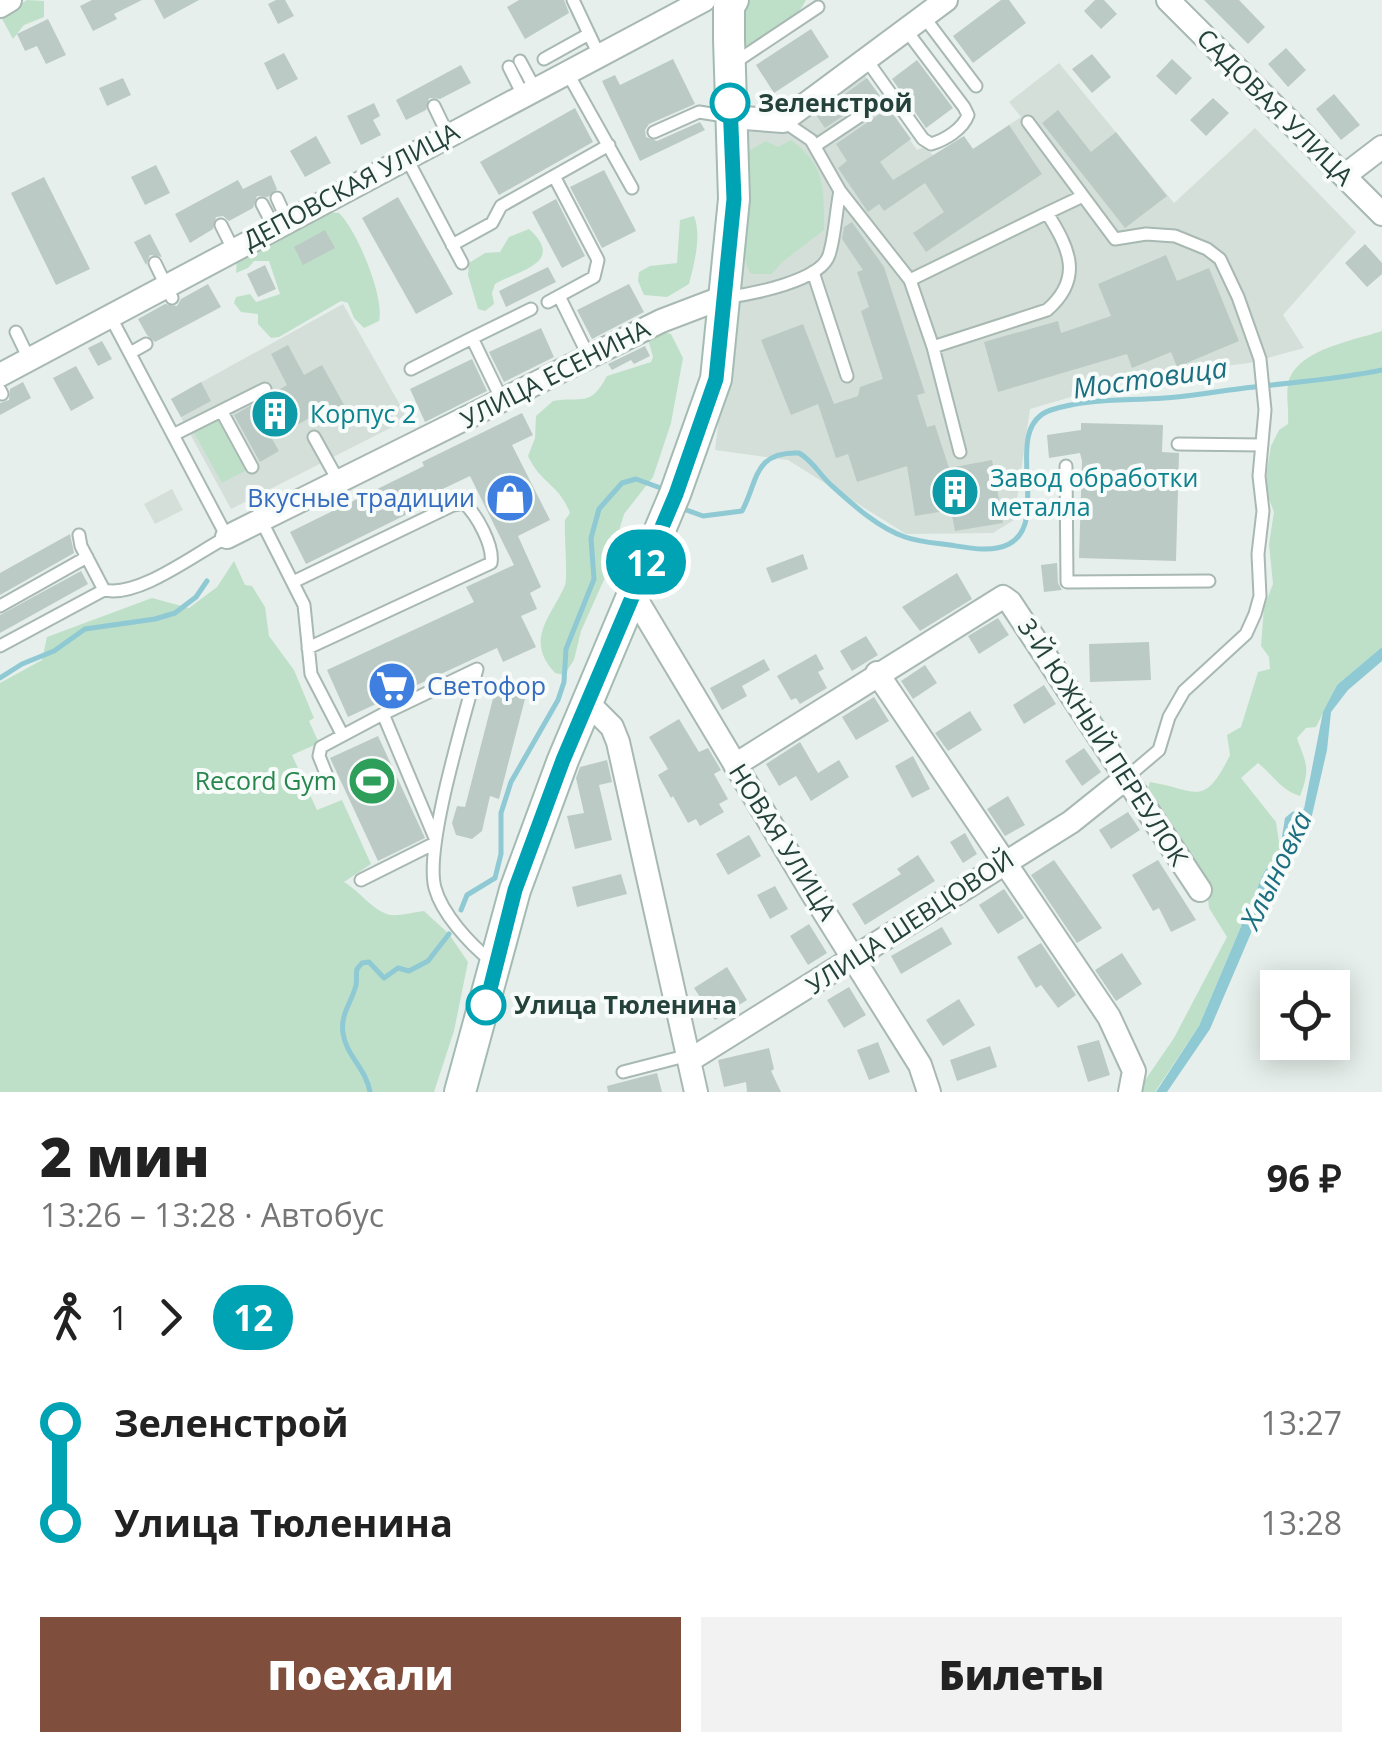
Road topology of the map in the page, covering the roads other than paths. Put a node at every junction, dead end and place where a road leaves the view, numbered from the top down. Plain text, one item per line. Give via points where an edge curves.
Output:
1 (10, 0) edge
2 (574, 0) edge
3 (946, 0) edge
4 (1168, 0) edge
5 (721, 2) edge
6 (0, 6) edge
7 (818, 8) dead end
8 (915, 23) junction
9 (594, 45) junction
10 (729, 52) junction
11 (544, 59) dead end
12 (866, 59) junction
13 (515, 64) dead end
14 (567, 72) junction
15 (976, 86) dead end
16 (529, 92) junction
17 (434, 106) dead end
18 (875, 106) dead end
19 (731, 117) junction
20 (783, 121) junction
21 (1028, 122) dead end
22 (654, 132) dead end
23 (448, 135) junction
24 (608, 145) junction
25 (816, 146) junction
26 (1382, 147) edge
27 (406, 157) junction
28 (554, 176) junction
29 (1344, 176) junction
30 (632, 188) dead end
31 (840, 191) junction
32 (1083, 196) junction
33 (262, 204) dead end
34 (1047, 213) junction
35 (1382, 214) edge
36 (279, 215) junction
37 (221, 225) dead end
38 (452, 245) junction
39 (233, 249) junction
40 (462, 263) dead end
41 (813, 272) junction
42 (910, 280) junction
43 (724, 298) junction
44 (530, 309) dead end
45 (109, 314) junction
46 (16, 332) dead end
47 (472, 338) junction
48 (146, 344) dead end
49 (933, 347) junction
50 (130, 353) junction
51 (589, 356) junction
52 (29, 359) junction
53 (412, 369) dead end
54 (847, 376) dead end
55 (5, 383) edge
56 (264, 389) dead end
57 (502, 400) junction
58 (222, 412) junction
59 (173, 435) junction
60 (314, 437) dead end
61 (1178, 444) dead end
62 (1262, 445) junction
63 (960, 452) dead end
64 (1066, 466) dead end
65 (252, 467) dead end
66 (339, 482) junction
67 (261, 520) junction
68 (80, 535) dead end
69 (228, 538) junction
70 (87, 558) junction
71 (292, 582) junction
72 (1209, 582) dead end
73 (104, 590) junction
74 (633, 594) junction
75 (0, 606) edge
76 (0, 646) edge
77 (308, 648) junction
78 (877, 673) junction
79 (588, 704) junction
80 (383, 714) junction
81 (342, 734) junction
82 (735, 765) junction
83 (1126, 778) junction
84 (332, 786) dead end
85 (435, 840) junction
86 (1006, 860) junction
87 (361, 880) dead end
88 (1200, 890) dead end
89 (856, 958) junction
90 (496, 964) junction
91 (689, 1058) junction
92 (623, 1072) dead end
93 (460, 1092) edge
94 (696, 1092) edge
95 (929, 1092) edge
96 (1130, 1092) edge

1 - 6 street
2 - 9 lane
3 - 8 street
4 - 29 street, САДОВАЯ УЛИЦА
5 - 9 street, ДЕПОВСКАЯ УЛИЦА
5 - 10 main road, ДЕПОВСКАЯ УЛИЦА
7 - 10 lane
8 - 12 street
8 - 12 lane via 968,115 940,142 922,139
8 - 15 lane
9 - 11 lane
9 - 14 street, ДЕПОВСКАЯ УЛИЦА
10 - 19 main road, ДЕПОВСКАЯ УЛИЦА
12 - 20 street
13 - 16 lane
14 - 16 street, ДЕПОВСКАЯ УЛИЦА
14 - 24 lane
16 - 23 street, ДЕПОВСКАЯ УЛИЦА
17 - 23 lane
18 - 25 lane
19 - 20 street
19 - 22 lane via 698,112
19 - 43 main road, ДЕПОВСКАЯ УЛИЦА via 734,199
20 - 25 lane
21 - 32 lane
23 - 27 street, ДЕПОВСКАЯ УЛИЦА
24 - 28 lane
24 - 30 lane
25 - 31 lane
26 - 29 street
27 - 36 street, ДЕПОВСКАЯ УЛИЦА
27 - 38 lane
28 - 38 lane
28 - 51 lane via 598,260 594,277 553,299
29 - 35 street, САДОВАЯ УЛИЦА
31 - 41 lane via 829,259
31 - 42 lane
32 - 34 lane
32 - 62 lane via 1115,238 1175,236 1220,259 1261,367
33 - 36 lane
34 - 42 lane
34 - 49 lane via 1069,255 1070,276 1060,299 1048,310
36 - 39 street, ДЕПОВСКАЯ УЛИЦА
37 - 39 lane
38 - 40 lane
39 - 45 street, ДЕПОВСКАЯ УЛИЦА
41 - 43 lane via 754,295
41 - 54 lane
42 - 49 lane
43 - 51 street, УЛИЦА ЕСЕНИНА
43 - 74 main road, ДЕПОВСКАЯ УЛИЦА via 716,379
44 - 47 lane
45 - 50 lane
45 - 52 street, ДЕПОВСКАЯ УЛИЦА
46 - 52 lane
47 - 53 lane
47 - 57 lane
48 - 50 lane
49 - 63 lane
50 - 59 lane
51 - 57 street, УЛИЦА ЕСЕНИНА
52 - 55 street, ДЕПОВСКАЯ УЛИЦА
56 - 58 lane
57 - 66 street, УЛИЦА ЕСЕНИНА
58 - 59 lane
58 - 65 lane
59 - 69 lane
60 - 66 lane
61 - 62 lane
62 - 83 lane via 1256,614 1246,634 1184,691 1159,750
64 - 72 lane via 1067,582
66 - 67 street, УЛИЦА ЕСЕНИНА
67 - 69 street, УЛИЦА ЕСЕНИНА
67 - 71 lane
68 - 70 lane
69 - 73 lane via 138,586
70 - 73 lane
70 - 75 lane
71 - 77 lane via 304,605
71 - 77 lane via 464,503 493,553 490,563
73 - 76 lane
74 - 79 main road, ДЕПОВСКАЯ УЛИЦА
74 - 82 street, НОВАЯ УЛИЦА
77 - 81 lane via 312,674
78 - 82 street
78 - 83 street, 3-Й ЮЖНЫЙ ПЕРЕУЛОК via 1003,596
78 - 86 street
79 - 90 main road, ДЕПОВСКАЯ УЛИЦА via 515,890
79 - 91 street via 618,742
80 - 81 lane
80 - 85 lane
80 - 85 lane via 476,669
81 - 84 lane via 326,741 319,756
82 - 89 street, НОВАЯ УЛИЦА
83 - 86 street, УЛИЦА ШЕВЦОВОЙ via 1071,822
83 - 88 street, 3-Й ЮЖНЫЙ ПЕРЕУЛОК
85 - 87 lane
85 - 90 lane via 434,886 445,910
86 - 89 street, УЛИЦА ШЕВЦОВОЙ
86 - 96 street via 1109,1017 1134,1071
89 - 91 street, УЛИЦА ШЕВЦОВОЙ
89 - 95 street, НОВАЯ УЛИЦА via 920,1064
90 - 93 main road, ДЕПОВСКАЯ УЛИЦА
91 - 92 lane
91 - 94 street

